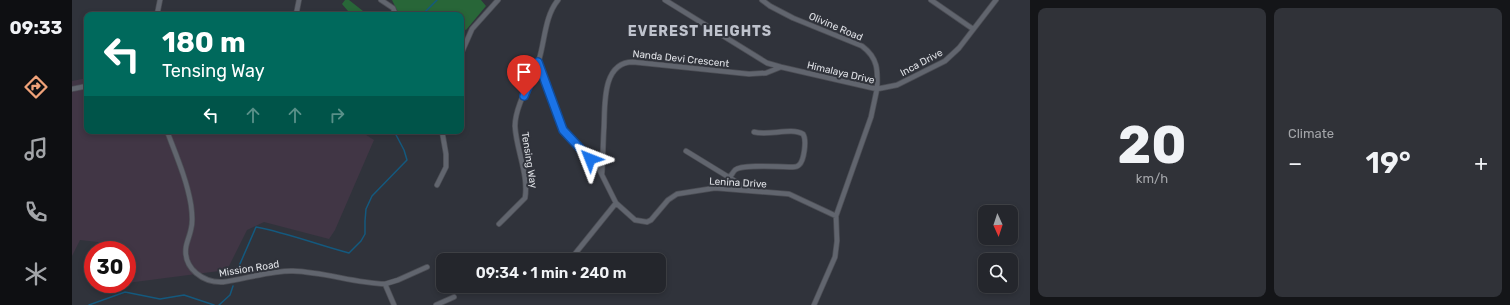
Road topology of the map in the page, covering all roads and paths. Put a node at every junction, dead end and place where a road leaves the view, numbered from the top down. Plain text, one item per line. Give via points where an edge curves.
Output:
1 (160, 0) edge
2 (298, 0) edge
3 (381, 0) edge
4 (498, 0) edge
5 (558, 0) edge
6 (665, 0) edge
7 (762, 0) edge
8 (931, 0) edge
9 (996, 0) edge
10 (158, 12) edge
11 (296, 12) edge
12 (394, 12) edge
13 (973, 29) junction
14 (464, 47) edge
15 (538, 62) junction
16 (781, 67) junction
17 (84, 87) edge
18 (72, 89) edge
19 (877, 89) junction
20 (754, 132) dead end
21 (169, 134) edge
22 (443, 134) edge
23 (686, 151) dead end
24 (602, 173) junction
25 (730, 178) junction
26 (437, 185) dead end
27 (749, 190) junction
28 (616, 203) junction
29 (836, 216) junction
30 (499, 224) dead end
31 (576, 253) edge
32 (428, 267) dead end
33 (385, 284) junction
34 (454, 297) dead end
35 (394, 305) edge
36 (436, 305) edge
37 (814, 305) edge

1 - 10 street
2 - 11 street
3 - 12 street via 393,8
4 - 14 street via 472,29
5 - 15 street, Tensing Way via 548,21
6 - 16 street, Himalaya Drive via 767,63
7 - 19 street, Olivine Road via 793,18 862,46 875,61
8 - 13 street
9 - 13 street, Inca Drive
13 - 19 street, Inca Drive via 945,61 911,79
15 - 24 street via 563,130
15 - 30 street, Tensing Way via 519,108 515,125 526,184 525,198
16 - 19 street, Himalaya Drive
16 - 24 street, Nanda Devi Crescent via 766,73 749,74 633,62 621,64 615,69 607,86
17 - 18 street
19 - 29 street, Himalaya Drive via 871,117
20 - 25 street via 802,134 806,143 801,163 792,167 739,168
21 - 33 street, Mission Road via 189,196 192,224 186,254 198,276 205,280 223,282 292,271
22 - 26 street via 446,168
23 - 25 street
24 - 28 street
25 - 27 street
27 - 28 street, Lenina Drive via 715,188 677,194 647,222 635,220
27 - 29 street, Lenina Drive via 789,194
28 - 31 street
29 - 37 street, Himalaya Drive via 835,257
32 - 33 street
33 - 35 street
34 - 36 street

